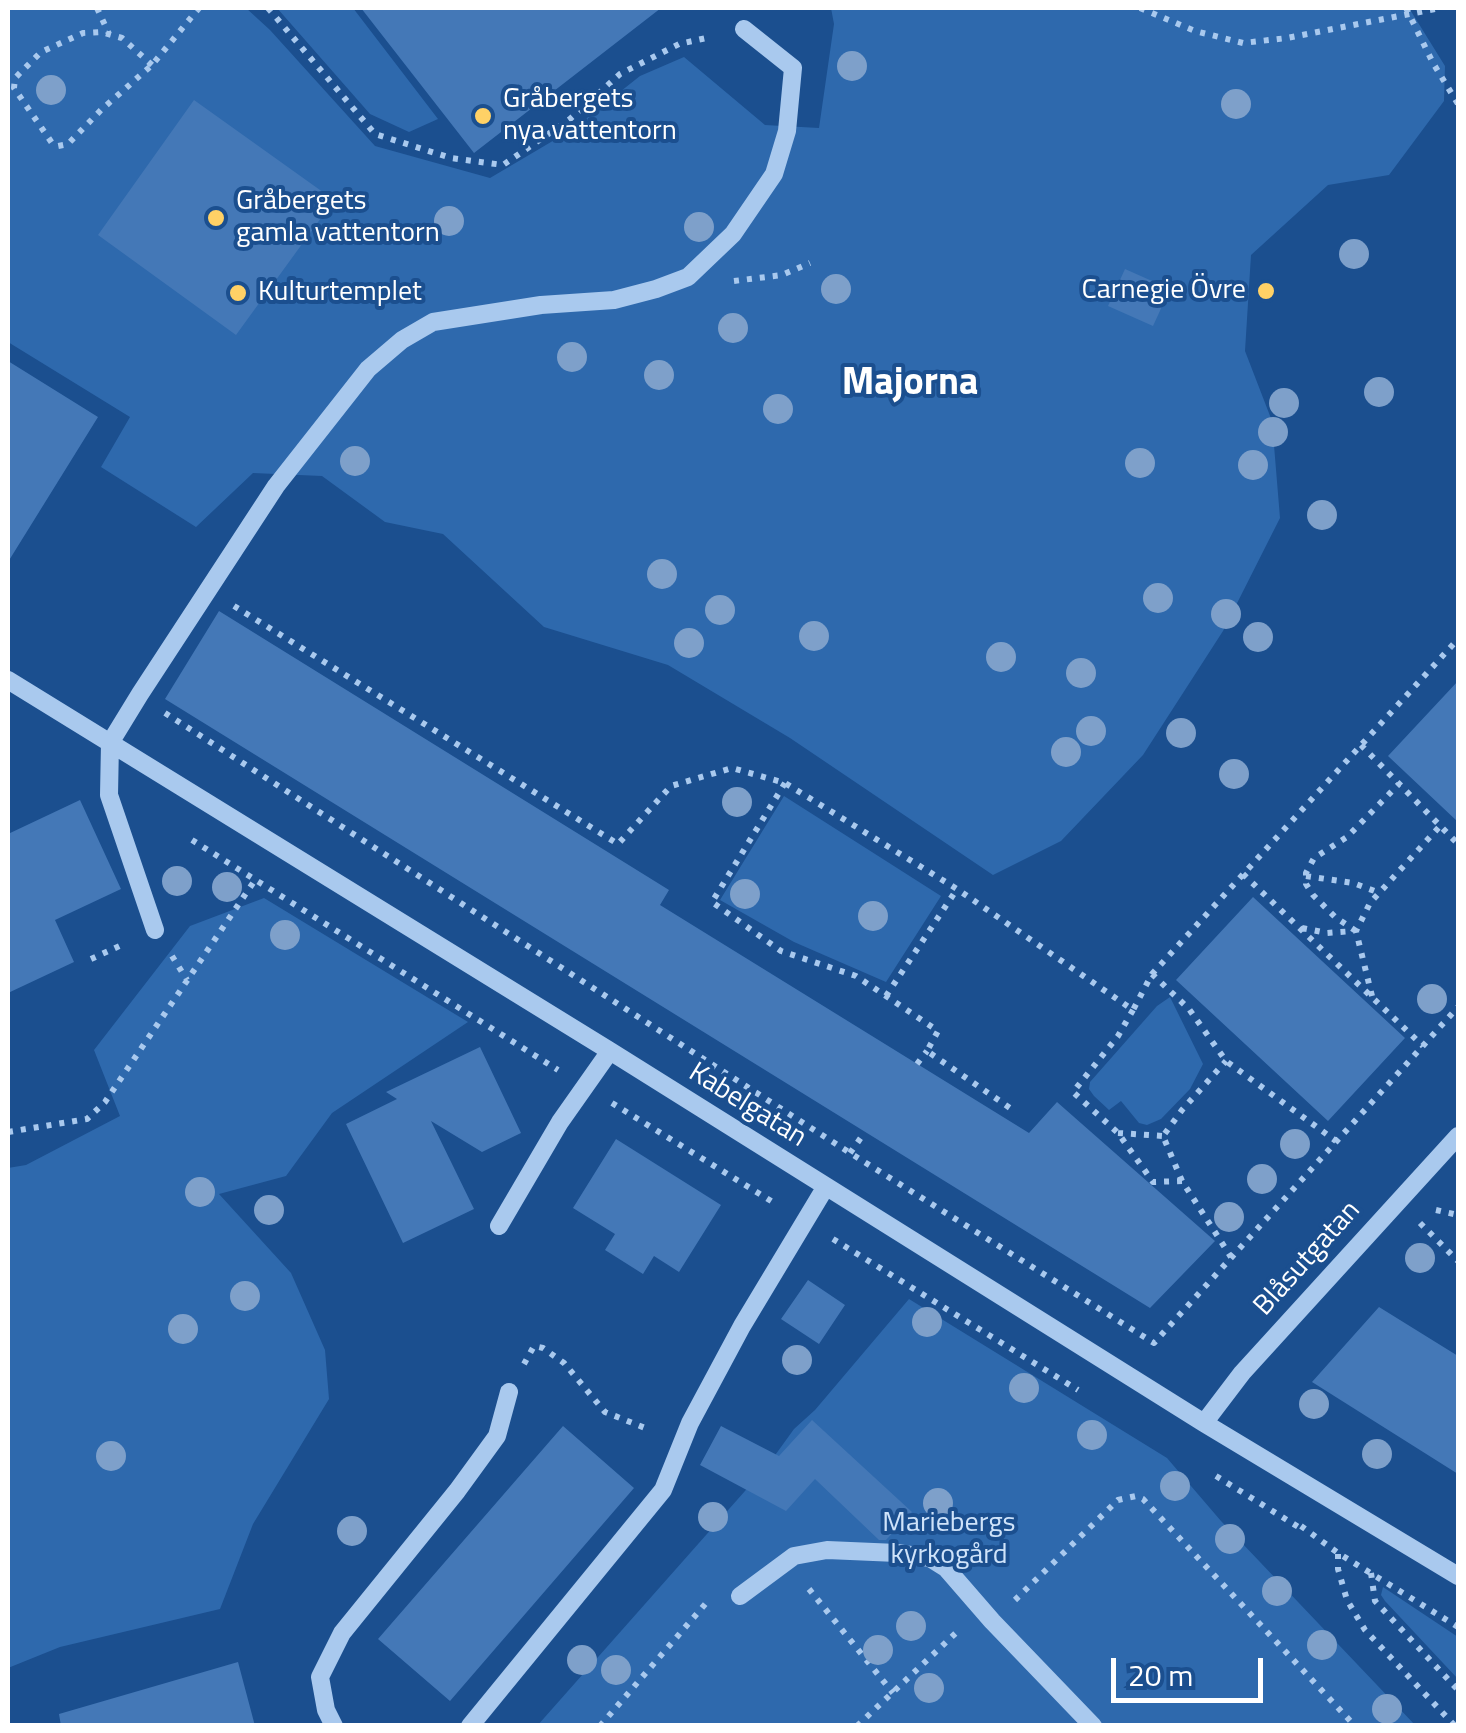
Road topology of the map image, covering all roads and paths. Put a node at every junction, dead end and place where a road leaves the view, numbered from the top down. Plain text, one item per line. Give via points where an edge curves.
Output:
1 (98, 8) edge
2 (198, 8) edge
3 (268, 8) edge
4 (1140, 8) edge
5 (1440, 8) edge
6 (1409, 11) edge
7 (744, 29) joint
8 (110, 35) junction
9 (152, 65) junction
10 (1458, 104) edge
11 (810, 264) dead end
12 (688, 277) junction
13 (220, 598) dead end
14 (1458, 638) edge
15 (1451, 647) junction
16 (1458, 654) edge
17 (8, 680) edge
18 (153, 705) dead end
19 (110, 743) junction
20 (1361, 745) junction
21 (784, 782) junction
22 (1399, 784) junction
23 (1440, 826) junction
24 (190, 838) dead end
25 (1458, 844) edge
26 (1243, 874) junction
27 (1306, 876) junction
28 (255, 880) junction
29 (957, 890) junction
30 (1380, 892) junction
31 (1299, 927) junction
32 (155, 930) dead end
33 (1356, 931) junction
34 (1152, 974) junction
35 (886, 996) junction
36 (1373, 997) junction
37 (1458, 1007) edge
38 (1134, 1010) junction
39 (1423, 1046) junction
40 (610, 1051) junction
41 (927, 1051) junction
42 (1226, 1061) junction
43 (917, 1064) dead end
44 (584, 1086) junction
45 (1010, 1108) dead end
46 (8, 1132) edge
47 (865, 1132) dead end
48 (1118, 1134) junction
49 (1163, 1136) junction
50 (1458, 1136) edge
51 (1336, 1141) junction
52 (850, 1153) junction
53 (1182, 1181) junction
54 (825, 1188) junction
55 (1430, 1209) dead end
56 (1458, 1214) edge
57 (804, 1221) junction
58 (1418, 1222) dead end
59 (499, 1226) dead end
60 (1231, 1258) junction
61 (1458, 1260) edge
62 (543, 1348) dead end
63 (509, 1392) dead end
64 (1083, 1393) dead end
65 (1204, 1424) junction
66 (682, 1442) junction
67 (1200, 1466) dead end
68 (1300, 1528) dead end
69 (794, 1556) junction
70 (1370, 1573) junction
71 (1458, 1576) edge
72 (740, 1596) joint
73 (1448, 1609) dead end
74 (987, 1615) junction
75 (1444, 1618) junction
76 (1458, 1627) edge
77 (1458, 1690) edge
78 (893, 1693) junction
79 (334, 1726) edge
80 (470, 1726) edge
81 (600, 1726) edge
82 (857, 1726) edge
83 (1094, 1726) edge
84 (1355, 1726) edge
85 (1456, 1726) edge

1 - 8 path
2 - 9 path
3 - 7 path via 375,134 451,158 503,165 620,74 678,44
4 - 6 path via 1194,32 1243,43
5 - 6 path
6 - 10 path
7 - 12 street via 793,68 787,131 774,174 734,234
8 - 9 path
8 - 9 path via 83,33 57,44 15,78 14,88 52,143 68,144
11 - 12 path via 754,280
12 - 19 street via 614,300 433,322 402,340 368,369 276,486
13 - 21 path via 618,844 671,786 732,768
14 - 15 path
15 - 16 path
15 - 20 path
17 - 19 street, Kabelgatan
18 - 52 path
19 - 32 street via 109,795
19 - 40 street, Kabelgatan
20 - 22 path
20 - 26 path
21 - 29 path
21 - 35 path via 712,902 782,951 856,976
22 - 23 path
22 - 27 path via 1347,837 1314,858
23 - 25 path
23 - 30 path
24 - 28 path
26 - 31 path
26 - 34 path
27 - 30 path
27 - 33 path via 1313,895
28 - 44 path
28 - 46 path via 104,1102 86,1119
29 - 35 path
29 - 38 path
30 - 33 path
31 - 33 path
31 - 36 path
33 - 36 path
34 - 38 path
34 - 42 path via 1189,1009
35 - 41 path via 938,1031
36 - 39 path
37 - 39 path
38 - 48 path via 1073,1092
39 - 51 path
40 - 44 street
40 - 54 street, Kabelgatan
41 - 43 path
41 - 45 path
42 - 49 path
42 - 51 path
44 - 57 path
44 - 59 street
47 - 52 path
48 - 49 path
48 - 53 path via 1153,1182
49 - 53 path
50 - 65 street, Blåsutgatan via 1242,1373
51 - 60 path
52 - 60 path via 1154,1343
53 - 60 path
54 - 57 street
54 - 65 street, Kabelgatan
55 - 56 path
57 - 64 path
57 - 66 street
58 - 61 path
62 - 66 path via 606,1412
63 - 79 street via 496,1436 342,1632 320,1677
65 - 71 street, Kabelgatan
66 - 80 street via 663,1490
67 - 68 path
69 - 72 street
69 - 74 street via 828,1550 930,1558
69 - 78 path via 810,1592
70 - 75 path
70 - 77 path via 1374,1602
70 - 85 path via 1338,1552 1347,1600 1365,1630
72 - 81 path via 724,1586
73 - 75 path
74 - 78 path
74 - 83 street
74 - 84 path via 1118,1500 1136,1496
75 - 76 path
78 - 82 path

